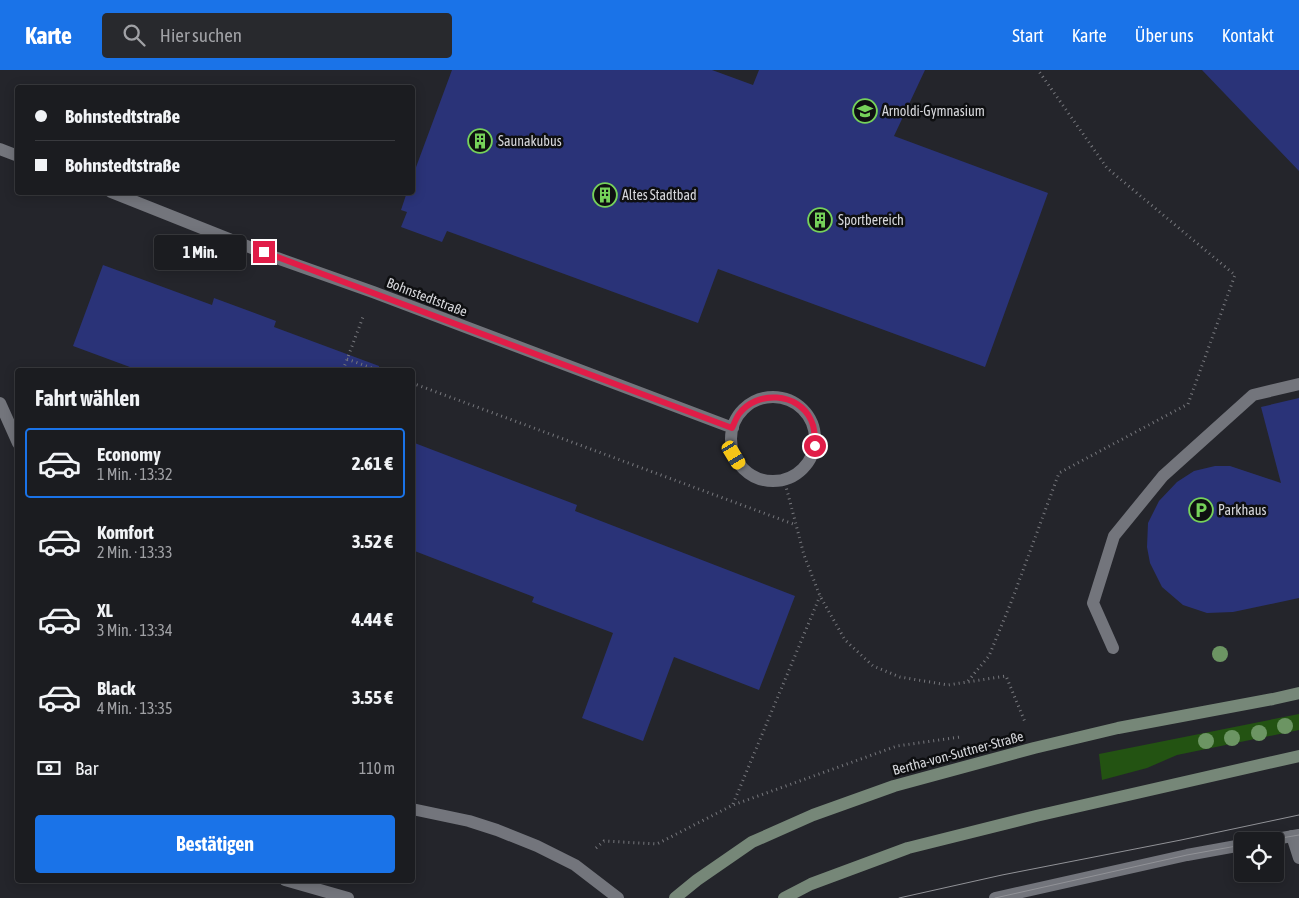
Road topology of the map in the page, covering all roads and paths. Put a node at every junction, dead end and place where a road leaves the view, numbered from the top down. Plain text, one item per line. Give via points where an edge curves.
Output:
1 (1038, 70) edge
2 (0, 149) edge
3 (15, 155) edge
4 (119, 195) edge
5 (373, 292) junction
6 (347, 359) junction
7 (344, 368) edge
8 (372, 368) edge
9 (415, 384) edge
10 (1299, 384) edge
11 (0, 403) edge
12 (732, 428) junction
13 (15, 436) edge
14 (784, 479) junction
15 (796, 525) junction
16 (820, 596) junction
17 (1113, 648) dead end
18 (968, 681) junction
19 (1299, 693) edge
20 (962, 736) dead end
21 (1034, 748) junction
22 (1299, 756) edge
23 (733, 805) junction
24 (415, 810) edge
25 (1296, 835) edge
26 (1234, 847) edge
27 (1299, 858) edge
28 (575, 865) junction
29 (296, 883) edge
30 (348, 898) edge
31 (618, 898) edge
32 (675, 898) edge
33 (784, 898) edge
34 (995, 898) edge

1 - 18 path via 1107,168 1235,275 1188,404 1060,473 989,656
2 - 3 street
4 - 5 street, Bohnstedtstraße
5 - 6 path
5 - 12 street, Bohnstedtstraße
6 - 7 path
6 - 8 path
9 - 15 path
10 - 17 street via 1252,395 1163,476 1114,536 1093,603
11 - 13 street
12 - 14 street via 734,455 741,466 764,480
12 - 14 street via 738,415 761,398 789,400 801,407 810,418 815,446 802,470
14 - 15 path
15 - 16 path
16 - 18 path via 845,640 873,666 900,677 948,685
16 - 23 path
18 - 21 path via 1006,676
19 - 21 main road, Bertha-von-Suttner-Straße via 1118,728
20 - 23 path via 897,746
21 - 32 main road, Bertha-von-Suttner-Straße via 894,786 813,815 752,842
22 - 33 main road via 908,848 811,884
23 - 28 path via 657,844 604,841
24 - 28 street via 497,830
25 - 27 street
26 - 34 street
28 - 31 street
29 - 30 street

